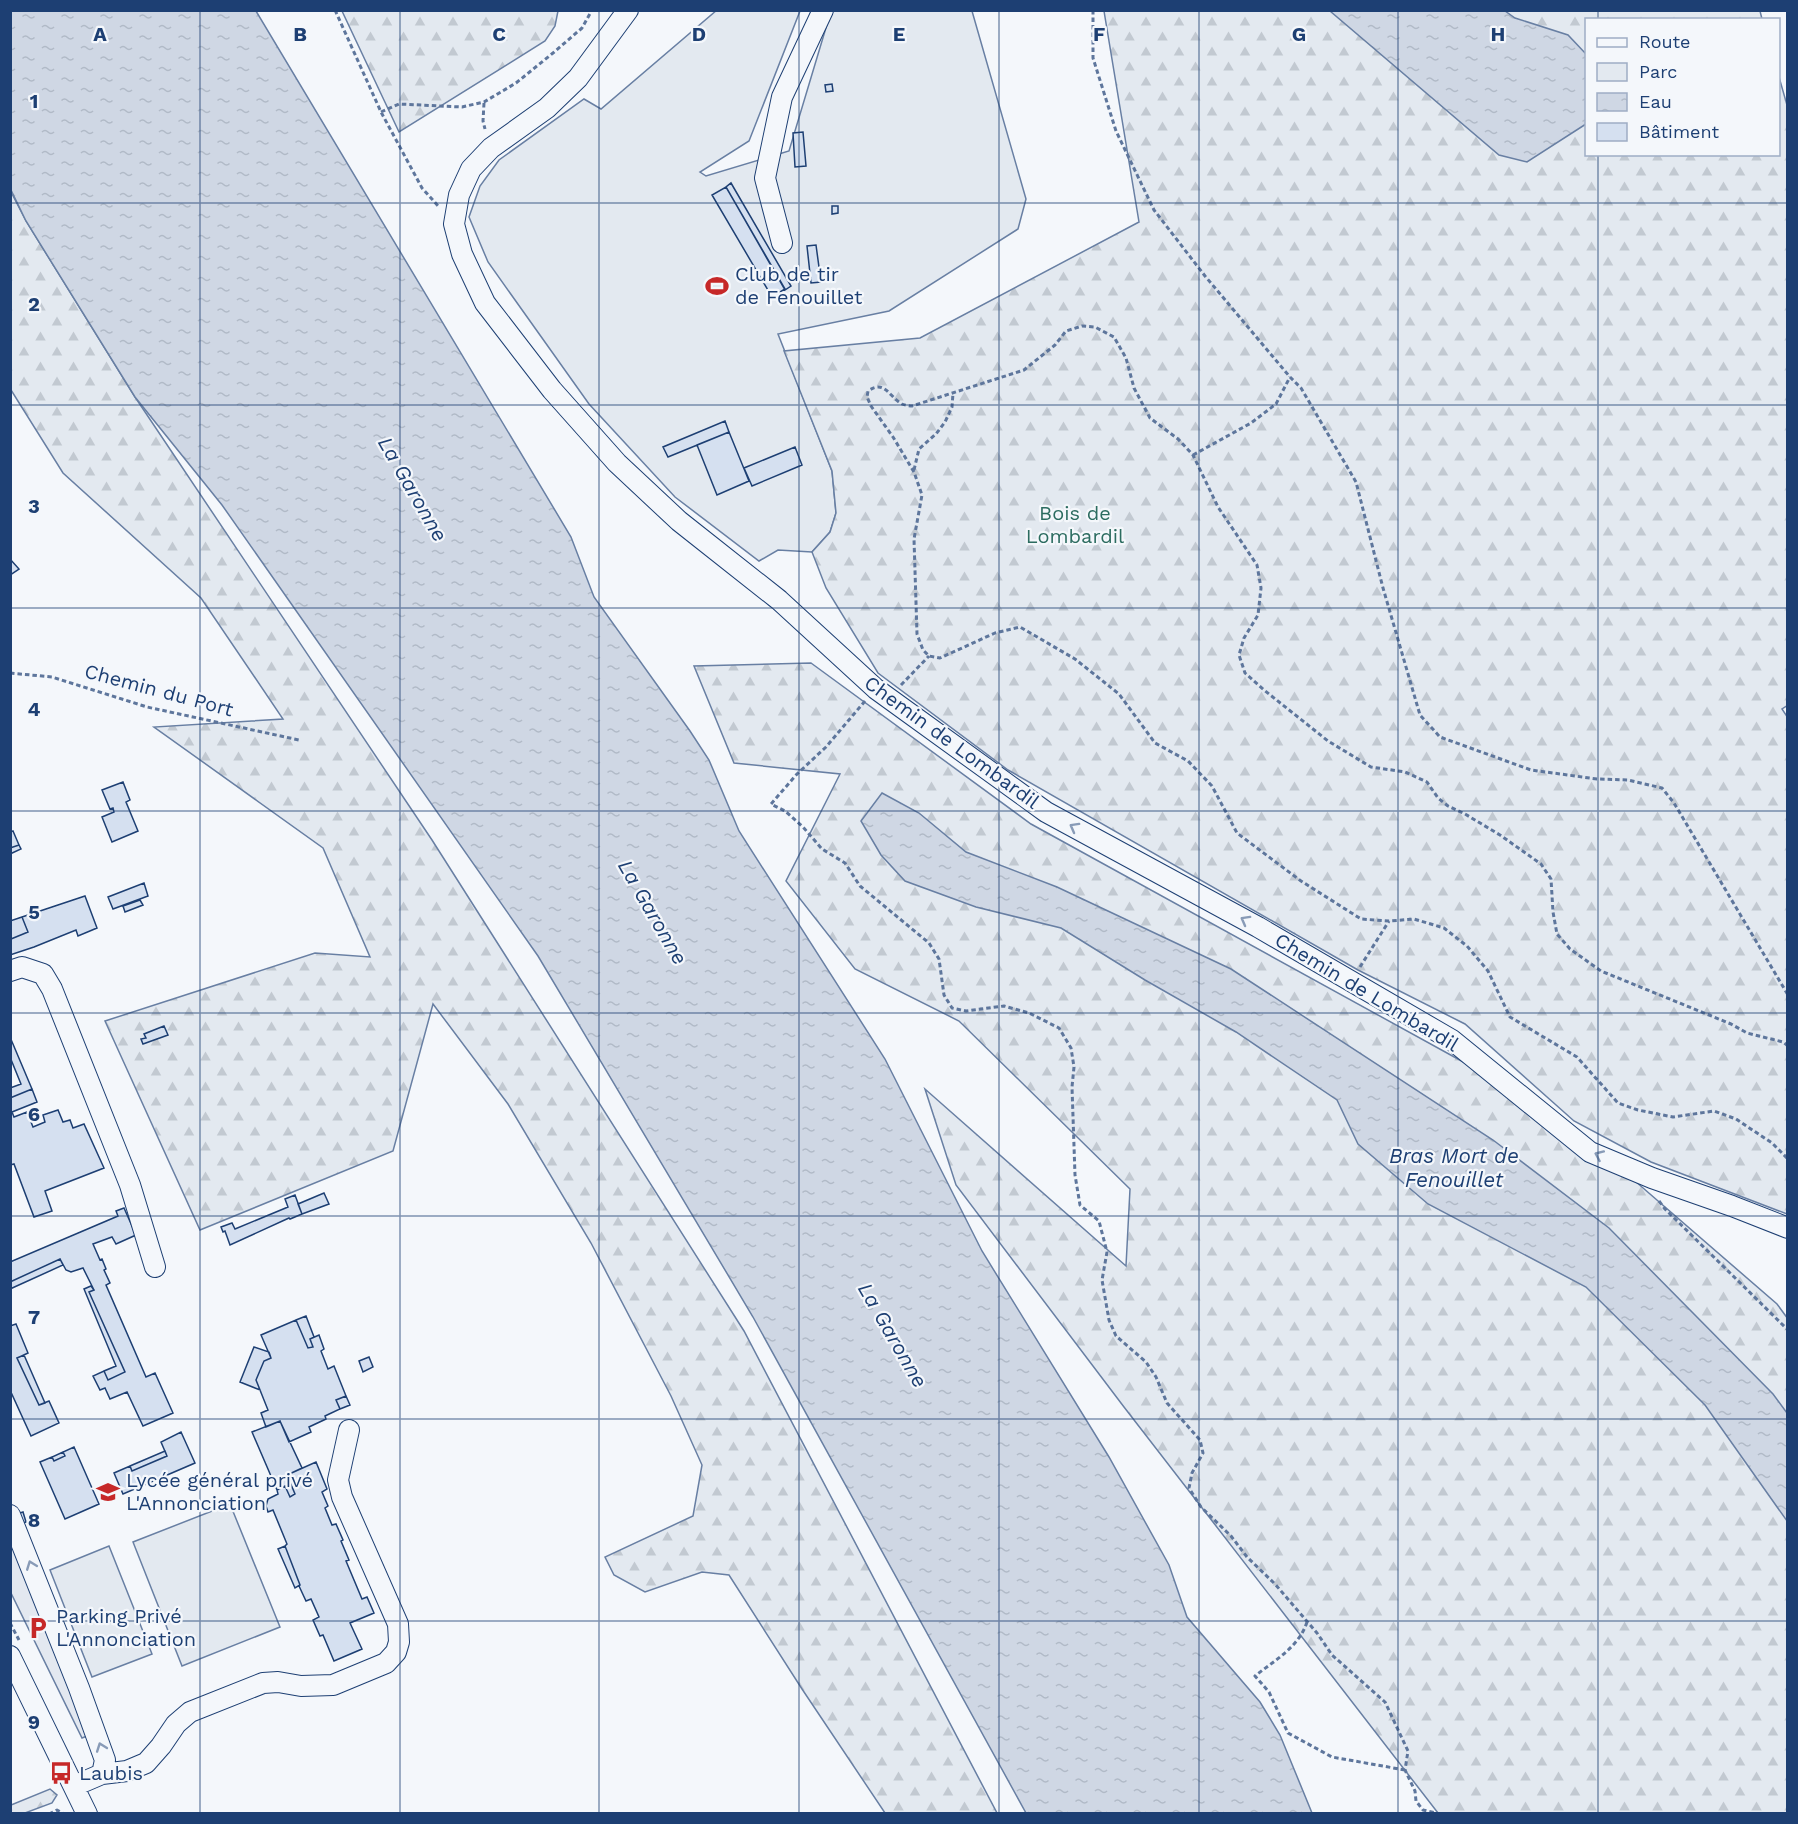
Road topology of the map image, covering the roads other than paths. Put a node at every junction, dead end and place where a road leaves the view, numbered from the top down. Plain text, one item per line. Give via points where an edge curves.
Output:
1 (823, 10) edge
2 (626, 12) edge
3 (782, 243) dead end
4 (10, 971) edge
5 (1788, 1228) edge
6 (155, 1267) dead end
7 (349, 1430) dead end
8 (10, 1515) edge
9 (10, 1656) edge
10 (102, 1774) junction
11 (74, 1786) junction
12 (87, 1814) edge

1 - 3 street via 782,97 765,178
5 -> 2 street, Chemin de Lombardil via 1590,1152 1452,1040 1046,812 882,693 779,600 679,521 617,463 552,390 485,303 462,254 454,224 459,195 471,169 491,148 547,108 578,78
4 - 6 street via 22,967 43,974 52,988 130,1185
7 - 10 street via 338,1480 398,1624 396,1652 386,1663 333,1685 263,1683 190,1712 146,1763 127,1772
10 -> 8 street via 105,1760
9 - 11 street
10 - 11 street
11 - 12 street

